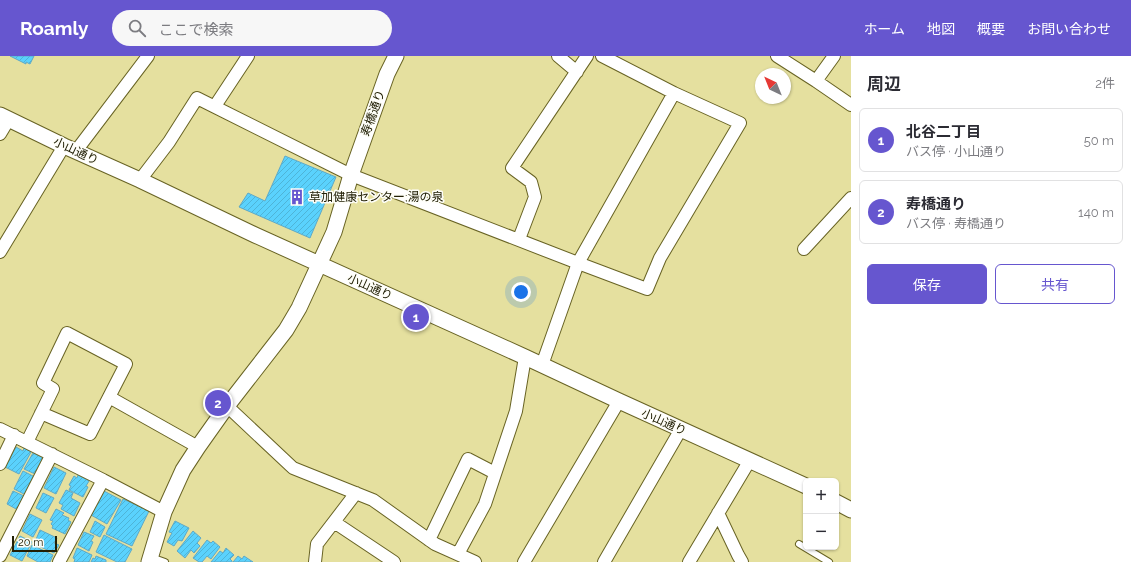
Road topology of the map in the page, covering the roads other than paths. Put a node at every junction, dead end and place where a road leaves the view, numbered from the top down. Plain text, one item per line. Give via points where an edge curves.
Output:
1 (148, 56) edge
2 (248, 56) edge
3 (396, 56) edge
4 (558, 56) edge
5 (587, 56) edge
6 (602, 56) edge
7 (777, 56) edge
8 (834, 56) edge
9 (577, 72) junction
10 (816, 81) junction
11 (674, 93) junction
12 (851, 105) edge
13 (215, 106) junction
14 (5, 117) edge
15 (0, 134) edge
16 (70, 148) junction
17 (351, 175) junction
18 (140, 180) junction
19 (849, 204) edge
20 (519, 239) junction
21 (804, 249) dead end
22 (0, 252) edge
23 (578, 263) junction
24 (320, 265) junction
25 (525, 356) junction
26 (542, 365) junction
27 (109, 397) junction
28 (620, 401) junction
29 (227, 406) junction
30 (42, 413) junction
31 (0, 429) edge
32 (681, 429) junction
33 (14, 435) junction
34 (27, 442) junction
35 (198, 447) junction
36 (52, 454) junction
37 (750, 460) junction
38 (0, 464) edge
39 (495, 473) junction
40 (103, 480) junction
41 (803, 485) edge
42 (356, 493) junction
43 (839, 504) edge
44 (165, 508) junction
45 (851, 510) edge
46 (718, 513) junction
47 (334, 522) junction
48 (430, 540) junction
49 (799, 544) dead end
50 (458, 554) junction
51 (0, 556) edge
52 (150, 560) edge
53 (59, 562) edge
54 (165, 562) edge
55 (315, 562) edge
56 (394, 562) edge
57 (475, 562) edge
58 (524, 562) edge
59 (604, 562) edge
60 (689, 562) edge
61 (742, 562) edge
62 (829, 562) edge

1 - 16 street
2 - 13 street
3 - 17 street, 寿橋通り via 387,74
4 - 9 street
5 - 9 street
6 - 11 street
7 - 10 street
8 - 10 street
9 - 20 street via 512,168 531,182 535,197
10 - 12 street
11 - 23 street
11 - 23 street via 740,123 660,258 647,289
13 - 17 street
13 - 18 street via 197,98 169,142
14 - 15 street
14 - 16 street, 小山通り
16 - 18 street, 小山通り
16 - 22 street
17 - 20 street
17 - 24 street, 寿橋通り via 334,232
18 - 24 street, 小山通り
19 - 21 street
20 - 23 street
23 - 26 street
24 - 25 street, 小山通り
24 - 29 street, 寿橋通り via 286,330
25 - 26 street, 小山通り
25 - 39 street via 516,411
26 - 28 street, 小山通り
27 - 30 street via 90,434
27 - 30 street via 126,364 67,333 43,383 53,389
27 - 35 street
28 - 32 street, 小山通り
28 - 58 street
29 - 35 street, 寿橋通り
29 - 42 street via 293,468
30 - 34 street
31 - 33 street
32 - 37 street, 小山通り
32 - 59 street
33 - 34 street
33 - 38 street
34 - 36 street
35 - 44 street, 寿橋通り via 183,470
36 - 40 street
36 - 51 street
37 - 41 street, 小山通り
37 - 46 street
39 - 48 street via 468,459
39 - 50 street via 485,504
40 - 44 street
40 - 53 street
42 - 47 street
42 - 48 street via 373,500
43 - 45 street
44 - 52 street, 寿橋通り
46 - 60 street
46 - 61 street
47 - 55 street via 317,544
47 - 56 street
48 - 50 street
49 - 62 lane
50 - 57 street
52 - 54 lane

